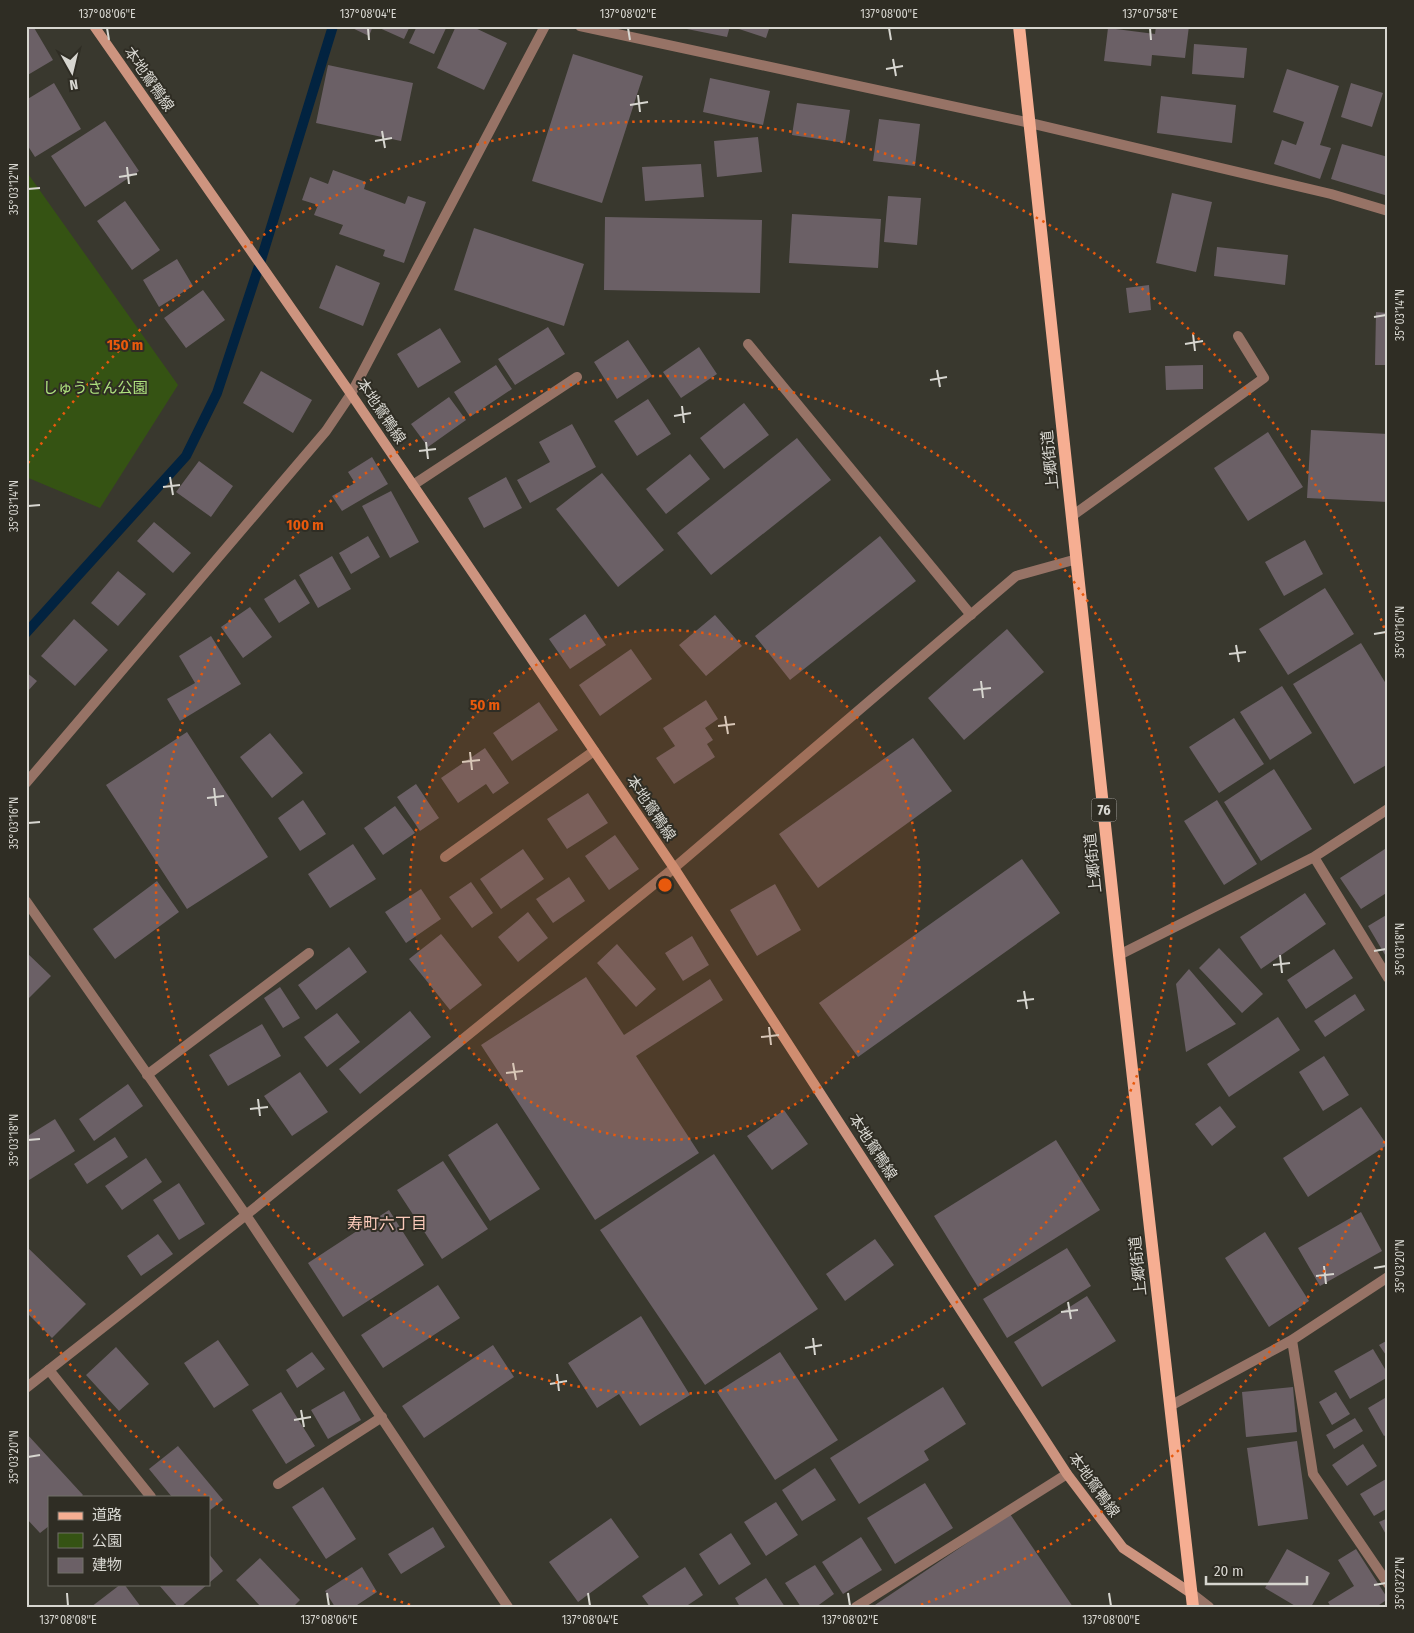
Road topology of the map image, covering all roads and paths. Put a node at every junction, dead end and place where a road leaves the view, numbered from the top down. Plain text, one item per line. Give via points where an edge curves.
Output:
1 (94, 26) edge
2 (545, 26) edge
3 (580, 26) edge
4 (1019, 26) edge
5 (1030, 123) junction
6 (1388, 211) edge
7 (1238, 336) dead end
8 (748, 344) dead end
9 (578, 377) dead end
10 (352, 394) junction
11 (413, 485) junction
12 (1072, 516) junction
13 (1077, 559) junction
14 (971, 615) junction
15 (594, 752) junction
16 (26, 783) edge
17 (1388, 809) edge
18 (445, 857) dead end
19 (1314, 857) junction
20 (674, 868) junction
21 (26, 901) edge
22 (308, 953) dead end
23 (1119, 956) junction
24 (1388, 978) edge
25 (147, 1075) junction
26 (246, 1214) junction
27 (1388, 1277) edge
28 (1292, 1340) junction
29 (49, 1370) junction
30 (26, 1388) edge
31 (1170, 1406) junction
32 (382, 1417) junction
33 (1067, 1474) junction
34 (278, 1484) dead end
35 (150, 1496) edge
36 (1388, 1584) edge
37 (1191, 1593) junction
38 (508, 1607) edge
39 (856, 1607) edge
40 (1193, 1607) edge
41 (1209, 1607) edge

1 - 10 main road, 本地鴛鴨線
2 - 10 street
3 - 5 street
4 - 5 main road, 上郷街道 / 76
5 - 6 street
5 - 12 main road, 上郷街道 / 76
7 - 12 street via 1264,378
8 - 14 street
9 - 11 street
10 - 11 main road, 本地鴛鴨線
10 - 16 street via 326,431
11 - 15 main road, 本地鴛鴨線
12 - 13 main road, 上郷街道 / 76
13 - 14 street via 1016,576
13 - 23 main road, 上郷街道 / 76
14 - 20 street
15 - 18 street
15 - 20 main road, 本地鴛鴨線
17 - 19 street
19 - 23 street
19 - 24 street
20 - 26 street
20 - 33 main road, 本地鴛鴨線
21 - 25 street
22 - 25 street
23 - 31 main road, 上郷街道 / 76
25 - 26 street
26 - 29 street
26 - 32 street
27 - 28 street
28 - 31 street
28 - 36 street via 1313,1474
29 - 30 street
29 - 35 street
31 - 37 main road, 上郷街道 / 76
32 - 34 street
32 - 38 street
33 - 37 main road, 本地鴛鴨線 via 1123,1548
33 - 39 street
37 - 40 main road, 上郷街道 / 76
37 - 41 street

